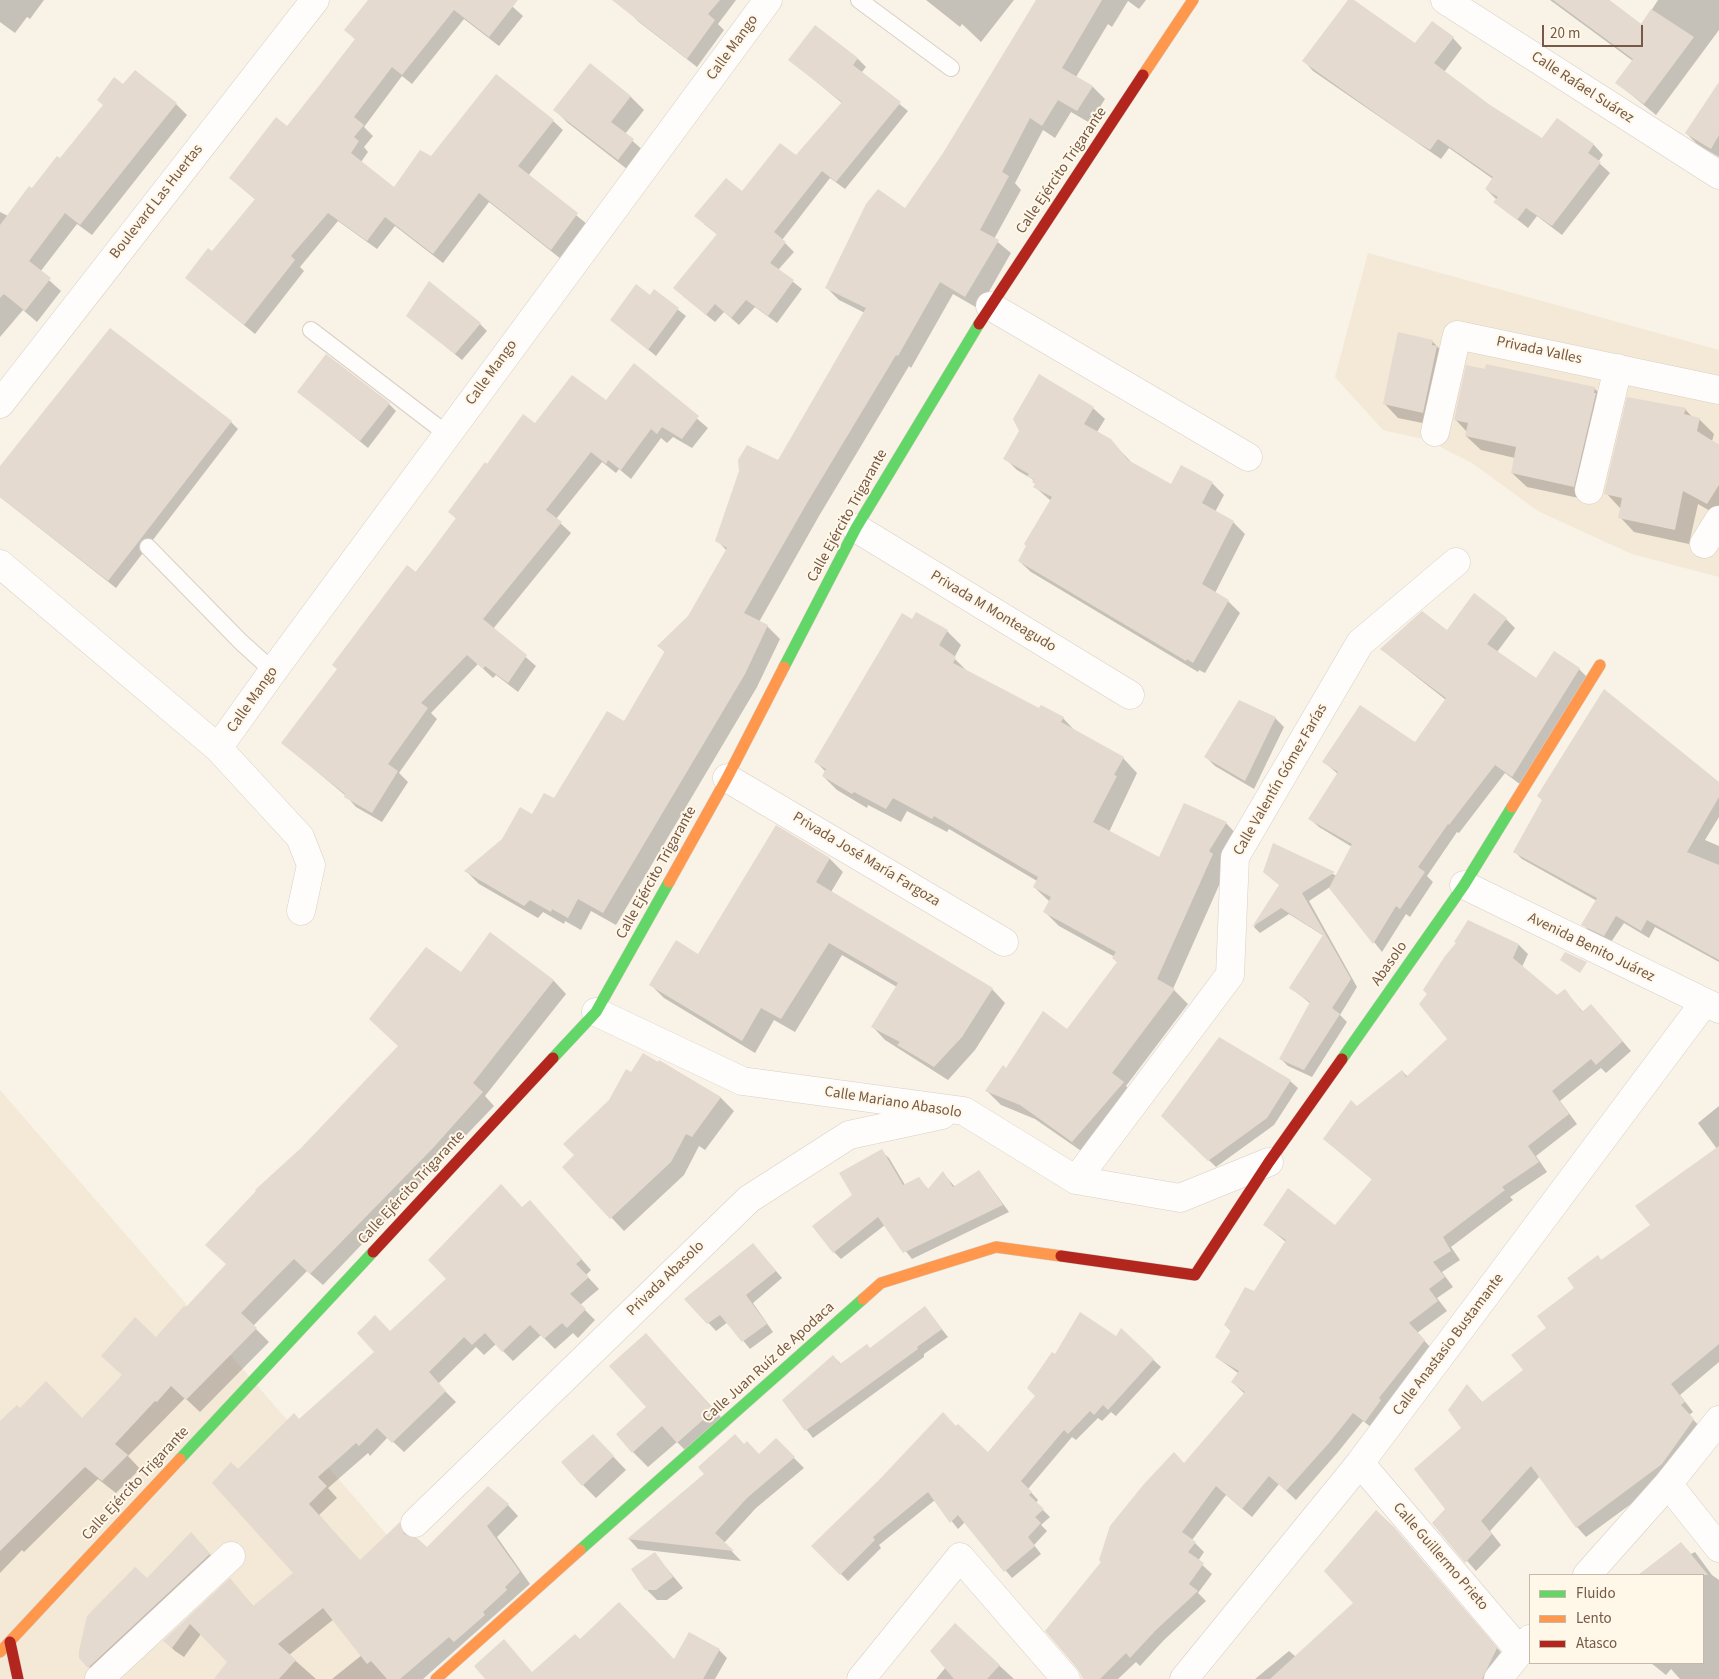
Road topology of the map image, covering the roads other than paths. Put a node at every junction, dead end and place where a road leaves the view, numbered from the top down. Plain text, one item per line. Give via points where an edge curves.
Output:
1 (315, 0) edge
2 (768, 0) edge
3 (859, 0) edge
4 (1193, 0) edge
5 (1445, 0) edge
6 (951, 68) dead end
7 (1719, 176) edge
8 (990, 306) junction
9 (311, 330) dead end
10 (1618, 368) junction
11 (1719, 390) edge
12 (0, 404) edge
13 (1435, 432) dead end
14 (448, 434) junction
15 (1248, 457) dead end
16 (1589, 490) dead end
17 (1719, 520) edge
18 (856, 528) junction
19 (1704, 544) dead end
20 (148, 547) dead end
21 (1456, 562) dead end
22 (0, 564) edge
23 (1600, 665) dead end
24 (273, 671) junction
25 (1130, 695) dead end
26 (218, 748) junction
27 (727, 778) junction
28 (1464, 885) junction
29 (301, 911) dead end
30 (1004, 942) dead end
31 (1712, 1006) edge
32 (596, 1012) junction
33 (964, 1111) junction
34 (1269, 1162) junction
35 (1076, 1180) junction
36 (1194, 1275) joint
37 (1719, 1420) edge
38 (1360, 1463) junction
39 (1668, 1484) junction
40 (415, 1523) dead end
41 (1719, 1548) edge
42 (231, 1556) dead end
43 (1588, 1574) edge
44 (10, 1642) junction
45 (1525, 1645) edge
46 (0, 1652) edge
47 (18, 1679) edge
48 (99, 1679) edge
49 (436, 1679) edge
50 (861, 1679) edge
51 (1066, 1679) edge
52 (1184, 1679) edge
53 (1498, 1679) edge

1 - 12 street, Boulevard Las Huertas
2 - 14 street, Calle Mango
3 - 6 lane
4 - 8 main road, Calle Ejército Trigarante
5 - 7 street, Calle Rafael Suárez
8 - 15 street
8 - 18 main road, Calle Ejército Trigarante
9 - 14 lane
10 - 11 street, Privada Valles
10 - 13 street, Privada Valles via 1457,335
10 - 16 street
14 - 24 street, Calle Mango
17 - 19 street
18 - 25 street, Privada M Monteagudo
18 - 27 main road, Calle Ejército Trigarante
20 - 24 lane
21 - 35 street, Calle Valentín Gómez Farías via 1360,643 1235,857 1230,975
22 - 26 street, Calle Mango
23 - 28 main road, Abasolo
24 - 26 street, Calle Mango
26 - 29 street, Calle Mango via 300,837 311,865
27 - 30 street, Privada José María Fargoza
27 - 32 main road, Calle Ejército Trigarante
28 - 31 street, Avenida Benito Juárez
28 - 34 main road, Abasolo
31 - 38 street, Calle Anastasio Bustamante
32 - 33 street, Calle Mariano Abasolo via 742,1081
32 - 44 main road, Calle Ejército Trigarante
33 - 35 street, Calle Mariano Abasolo
33 - 40 street, Privada Abasolo via 849,1135 749,1199
34 - 35 street, Calle Mariano Abasolo via 1180,1198
34 - 36 main road, Abasolo
36 - 49 main road, Calle Juan Ruíz de Apodaca via 996,1247 881,1283
37 - 39 street
38 - 45 street, Calle Guillermo Prieto
38 - 52 street, Calle Anastasio Bustamante
39 - 41 street
39 - 43 street
42 - 48 street
44 - 46 main road, Calle Ejército Trigarante
44 - 47 main road
45 - 53 street, Calle Guillermo Prieto
50 - 51 street via 960,1557

